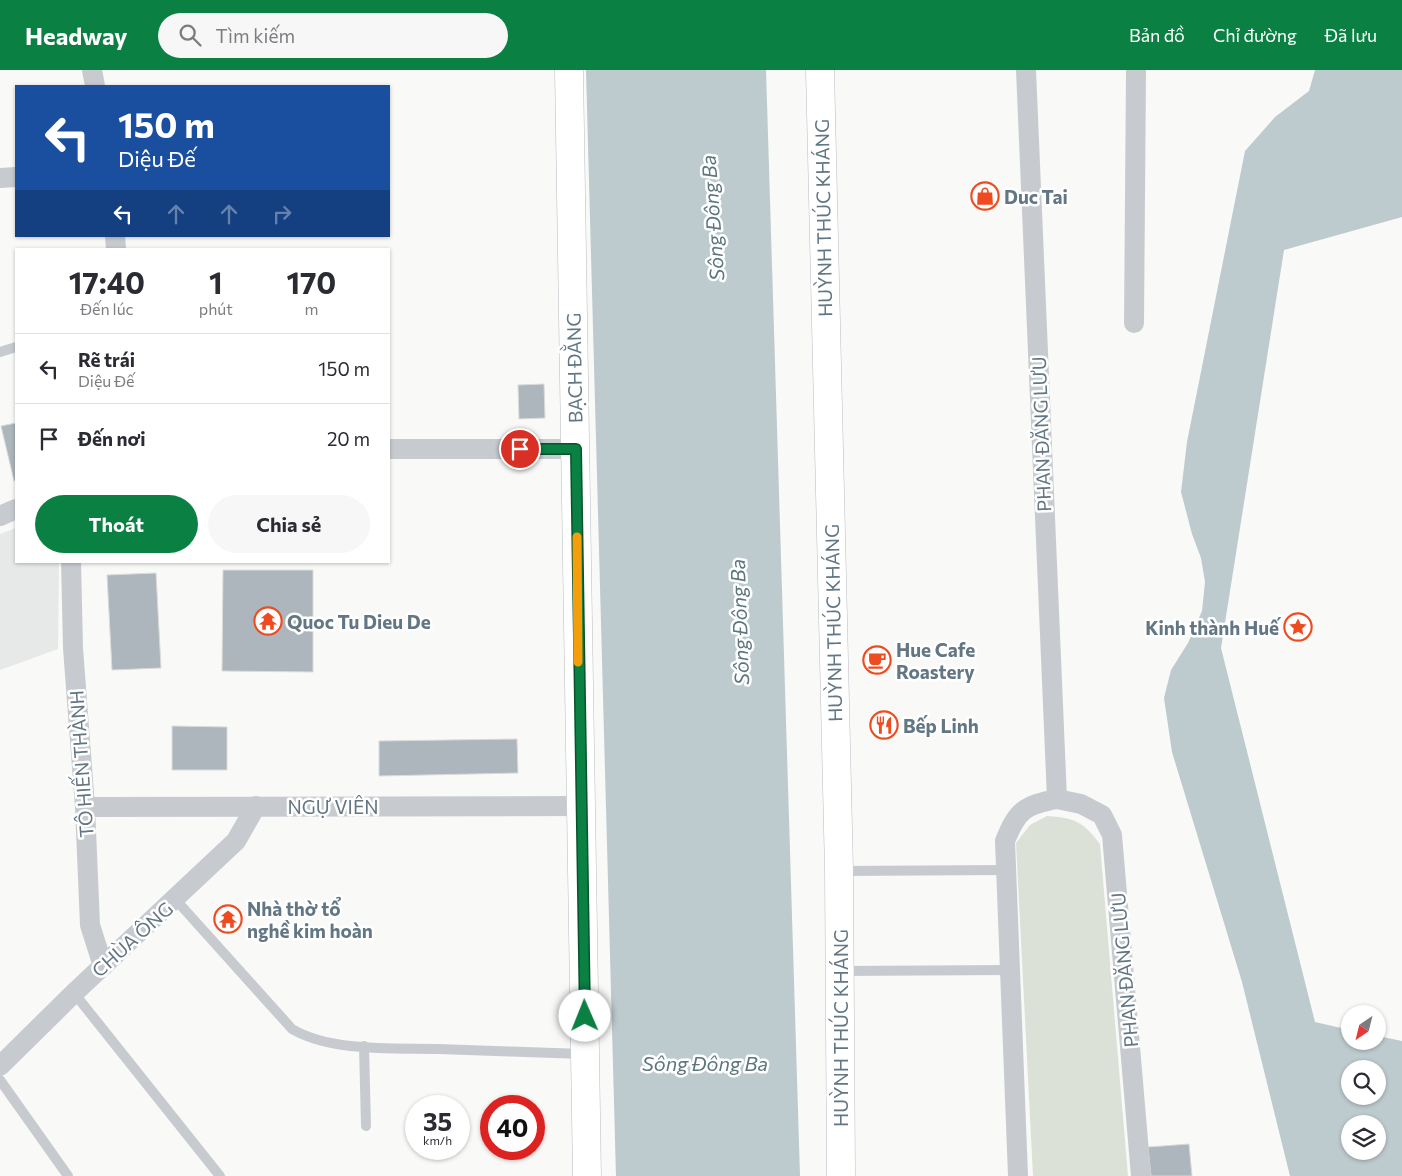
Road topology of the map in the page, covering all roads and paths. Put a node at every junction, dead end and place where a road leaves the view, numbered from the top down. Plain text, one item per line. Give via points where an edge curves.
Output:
1 (92, 70) edge
2 (568, 70) edge
3 (820, 70) edge
4 (1026, 70) edge
5 (1136, 70) edge
6 (95, 85) edge
7 (15, 177) edge
8 (0, 178) edge
9 (1134, 323) dead end
10 (15, 347) edge
11 (0, 352) edge
12 (390, 449) edge
13 (576, 449) junction
14 (15, 509) edge
15 (0, 516) edge
16 (71, 563) edge
17 (1056, 799) junction
18 (256, 806) junction
19 (580, 806) junction
20 (86, 807) junction
21 (1006, 870) junction
22 (839, 871) junction
23 (176, 900) junction
24 (103, 966) junction
25 (1010, 970) junction
26 (839, 971) junction
27 (74, 993) junction
28 (364, 1046) junction
29 (586, 1054) junction
30 (0, 1066) edge
31 (0, 1080) edge
32 (366, 1126) dead end
33 (68, 1176) edge
34 (220, 1176) edge
35 (586, 1176) edge
36 (841, 1176) edge
37 (1018, 1176) edge
38 (1141, 1176) edge

1 - 6 street
2 - 13 street, BẠCH ĐẰNG
3 - 22 street, HUỲNH THÚC KHÁNG
4 - 17 street, PHAN ĐĂNG LƯU
5 - 9 street
7 - 8 street
10 - 11 lane
12 - 13 street
13 - 19 street, BẠCH ĐẰNG
14 - 15 street
16 - 20 street, TÔ HIẾN THÀNH
17 - 21 street, PHAN ĐĂNG LƯU via 1035,803 1014,818 1005,841
17 - 38 street, PHAN ĐĂNG LƯU via 1081,804 1102,815 1112,835
18 - 19 street, NGỰ VIÊN
18 - 20 street, NGỰ VIÊN
18 - 23 street, CHÙA ÔNG via 236,841
19 - 29 street, BẠCH ĐẰNG
20 - 24 street, TÔ HIẾN THÀNH via 90,925
21 - 22 lane
21 - 25 street, PHAN ĐĂNG LƯU
22 - 26 street, HUỲNH THÚC KHÁNG
23 - 24 street, CHÙA ÔNG
23 - 28 lane via 292,1029 324,1043
24 - 27 street, CHÙA ÔNG
25 - 26 lane
25 - 37 street, PHAN ĐĂNG LƯU
26 - 36 street, HUỲNH THÚC KHÁNG
27 - 30 street, CHÙA ÔNG
27 - 34 lane
28 - 29 lane
28 - 32 lane
29 - 35 street, BẠCH ĐẰNG
31 - 33 lane

